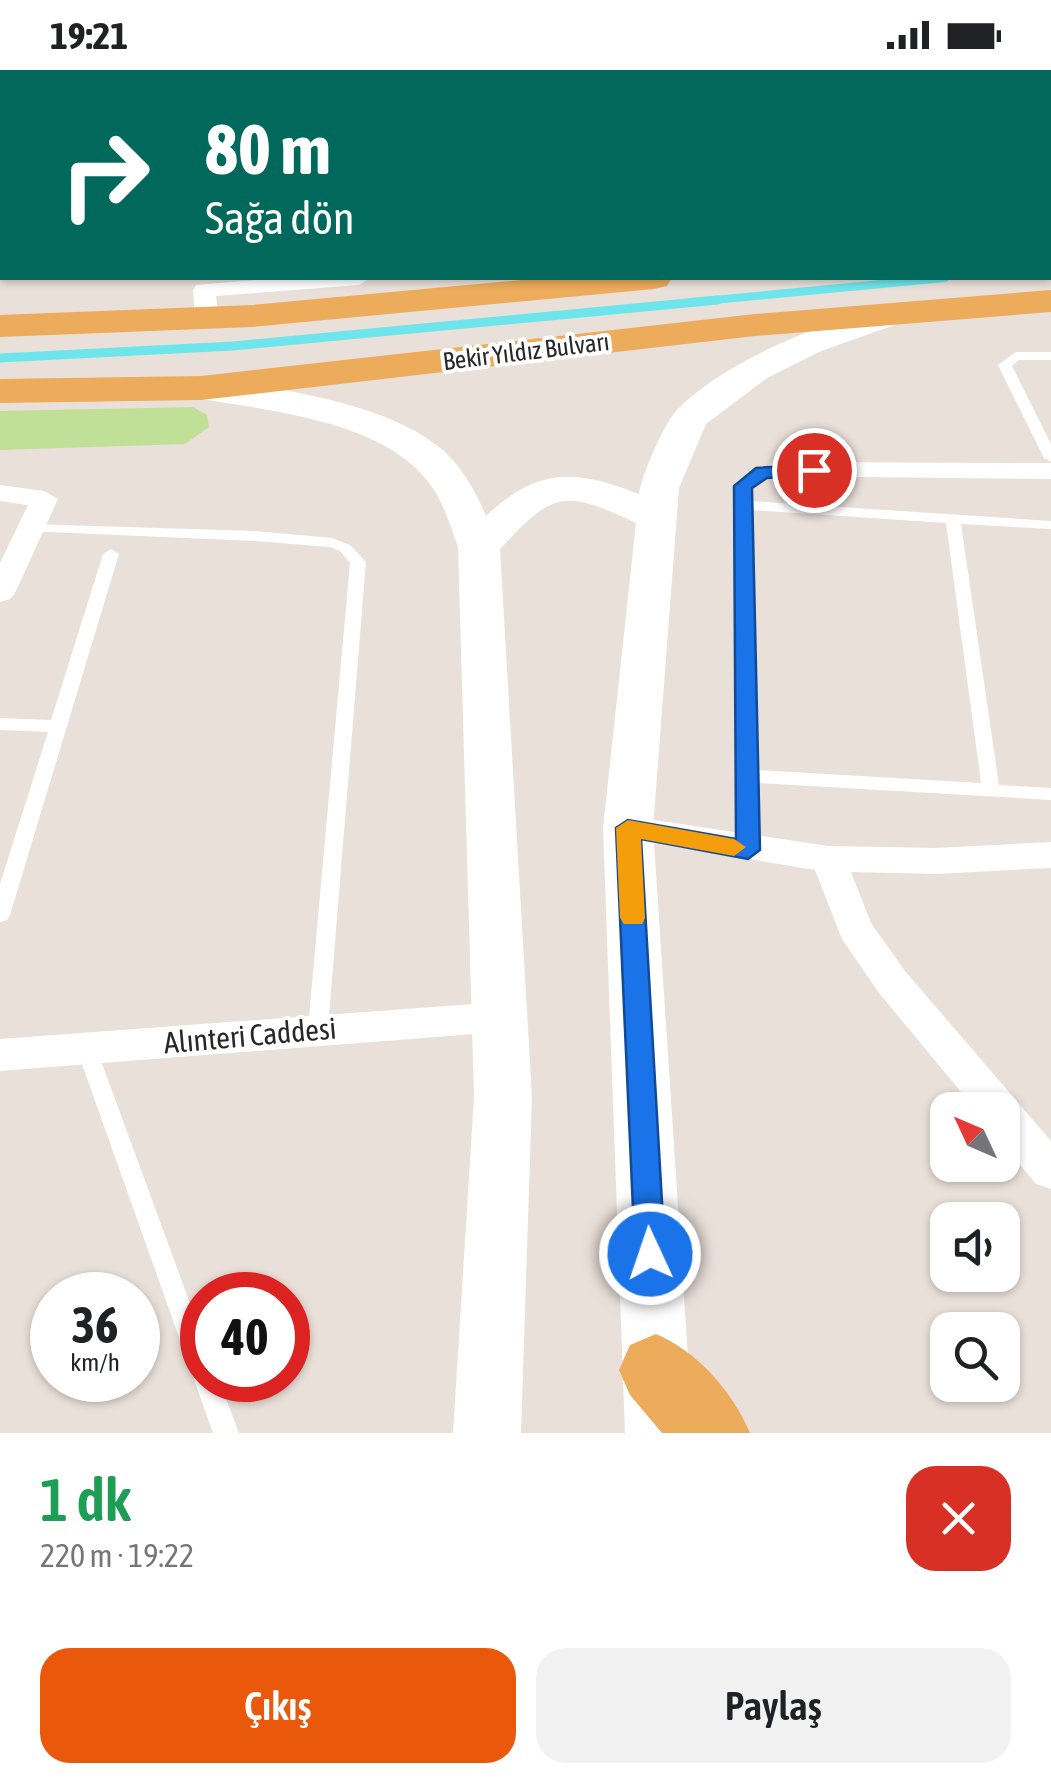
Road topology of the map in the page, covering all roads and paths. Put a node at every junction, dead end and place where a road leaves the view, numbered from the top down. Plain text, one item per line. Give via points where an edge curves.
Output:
1 (334, 280) edge
2 (632, 280) edge
3 (1051, 301) edge
4 (897, 313) junction
5 (208, 318) junction
6 (0, 326) edge
7 (1051, 356) edge
8 (200, 388) junction
9 (0, 390) edge
10 (1051, 458) edge
11 (774, 470) joint
12 (1051, 471) edge
13 (0, 493) edge
14 (743, 505) junction
15 (657, 518) junction
16 (953, 519) junction
17 (1051, 525) edge
18 (30, 528) junction
19 (479, 548) junction
20 (111, 554) dead end
21 (0, 593) edge
22 (0, 724) edge
23 (58, 726) junction
24 (747, 776) junction
25 (990, 791) junction
26 (1051, 794) edge
27 (628, 828) junction
28 (748, 850) junction
29 (1051, 855) edge
30 (828, 860) junction
31 (0, 915) edge
32 (500, 1017) junction
33 (318, 1028) junction
34 (87, 1050) junction
35 (0, 1055) edge
36 (984, 1092) edge
37 (1020, 1134) edge
38 (1051, 1171) edge
39 (180, 1307) edge
40 (215, 1402) edge
41 (658, 1402) edge
42 (226, 1433) edge
43 (487, 1433) edge
44 (712, 1433) edge

1 - 5 street via 204,290
2 - 5 main road, Bekir Yıldız Bulvarı
3 - 4 main road, Bekir Yıldız Bulvarı
4 - 8 main road, Bekir Yıldız Bulvarı
4 - 15 street via 754,370 690,418 659,488
5 - 6 main road, Bekir Yıldız Bulvarı
7 - 10 lane via 1016,356 1005,365
8 - 9 main road, Bekir Yıldız Bulvarı
8 - 19 street via 338,412 410,446 449,481
11 - 12 street
11 - 14 lane via 747,481
13 - 18 street via 44,499
14 - 16 lane
14 - 24 lane
15 - 19 street via 600,490 554,486 520,502
15 - 27 street
16 - 17 lane
16 - 25 lane
18 - 21 street
18 - 33 lane via 332,543 358,562
19 - 32 street
20 - 23 lane
22 - 23 lane
23 - 31 lane
24 - 25 lane
24 - 28 lane
25 - 26 lane
27 - 28 street
27 - 41 street
28 - 30 street
29 - 30 street
30 - 36 street via 855,929
32 - 33 street, Alınteri Caddesi
32 - 43 street via 503,1097
33 - 34 street, Alınteri Caddesi
34 - 35 street, Alınteri Caddesi
34 - 39 lane
37 - 38 street
40 - 42 lane
41 - 44 main road

